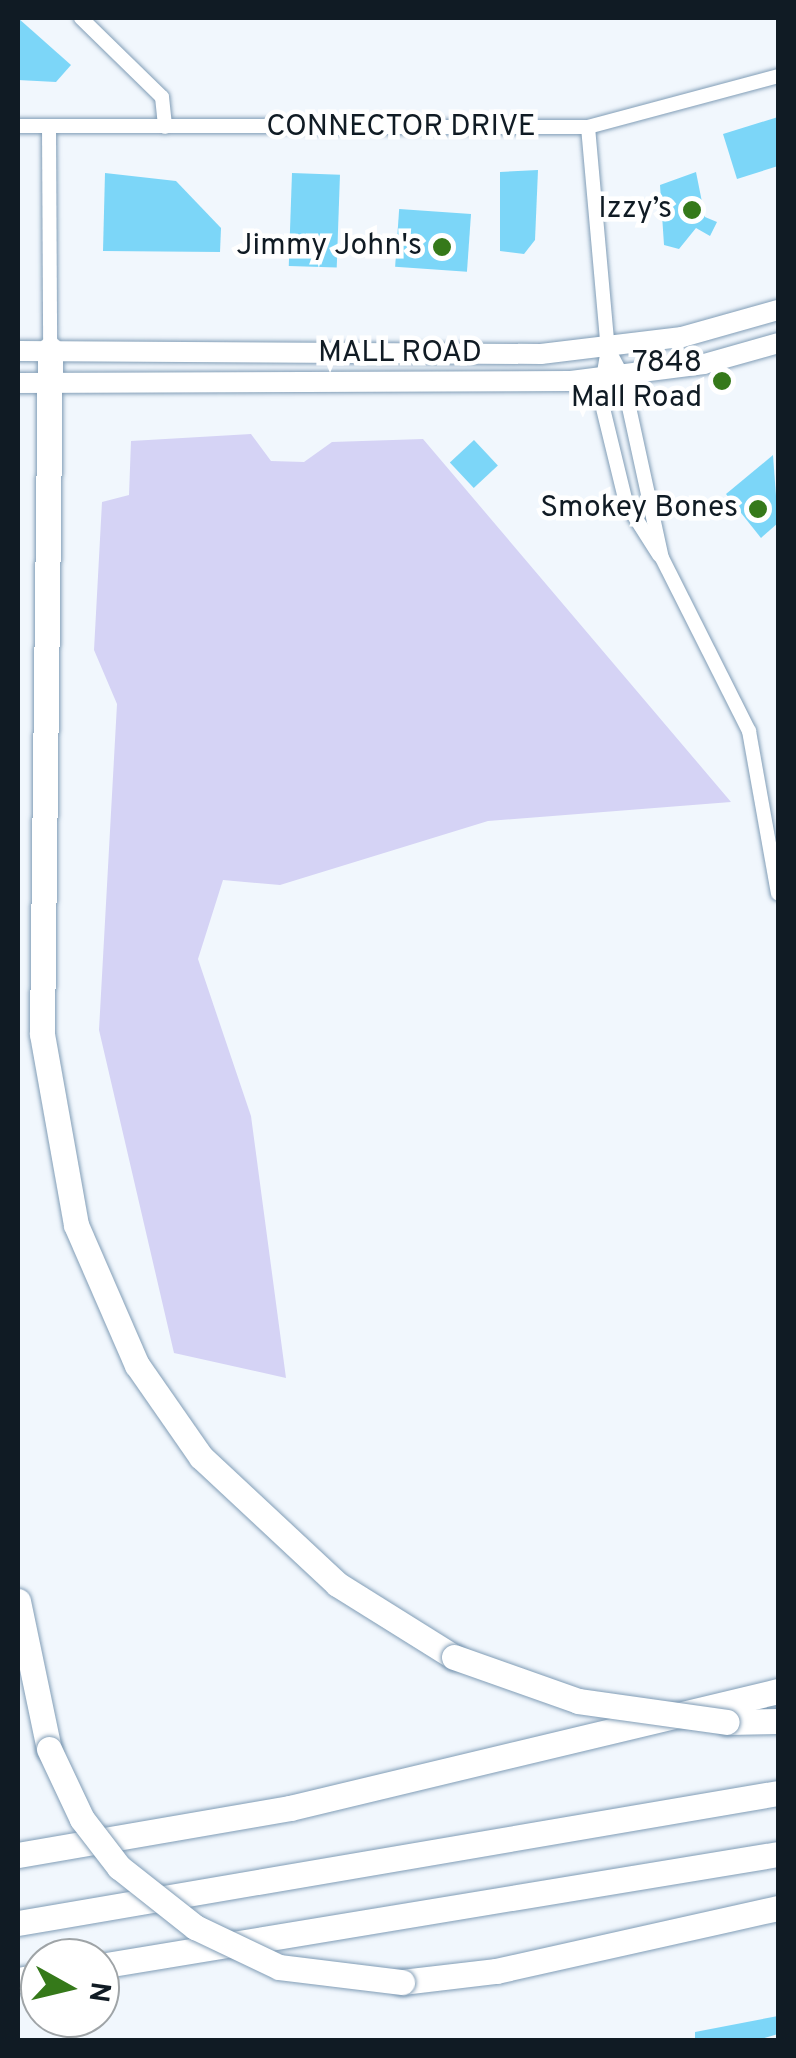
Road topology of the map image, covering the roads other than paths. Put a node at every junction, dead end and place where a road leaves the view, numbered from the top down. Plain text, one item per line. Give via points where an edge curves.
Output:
1 (81, 18) edge
2 (778, 76) edge
3 (18, 126) edge
4 (49, 127) junction
5 (165, 127) junction
6 (588, 127) junction
7 (778, 310) edge
8 (778, 343) edge
9 (50, 349) junction
10 (608, 349) junction
11 (18, 351) edge
12 (622, 374) junction
13 (599, 377) junction
14 (18, 383) edge
15 (49, 384) junction
16 (662, 558) junction
17 (778, 893) edge
18 (18, 1601) edge
19 (778, 1690) edge
20 (778, 1721) edge
21 (778, 1793) edge
22 (18, 1854) edge
23 (778, 1854) edge
24 (778, 1908) edge
25 (18, 1923) edge
26 (120, 1963) edge

1 - 5 street via 162,97
2 - 6 street, CONNECTOR DRIVE
3 - 4 street, CONNECTOR DRIVE
4 - 5 street, CONNECTOR DRIVE
4 - 9 street
5 - 6 street, CONNECTOR DRIVE
6 - 10 street
7 - 10 main road, MALL ROAD
8 - 12 main road, MALL ROAD
9 - 10 main road, MALL ROAD
9 - 11 main road, MALL ROAD
9 - 15 highway
10 - 12 street
10 - 13 street
12 - 13 main road, MALL ROAD
12 - 16 street
13 - 15 main road, MALL ROAD
13 - 16 street via 618,478 636,528
14 - 15 main road, MALL ROAD
15 - 20 highway, bridge via 42,1034 76,1225 137,1365 201,1457 337,1584 454,1657 578,1701 727,1722
16 - 17 street via 749,731
18 - 24 highway, bridge via 49,1749 82,1819 119,1867 195,1927 280,1967 402,1982 496,1971
19 - 22 highway via 290,1808
21 - 25 highway
23 - 26 highway

